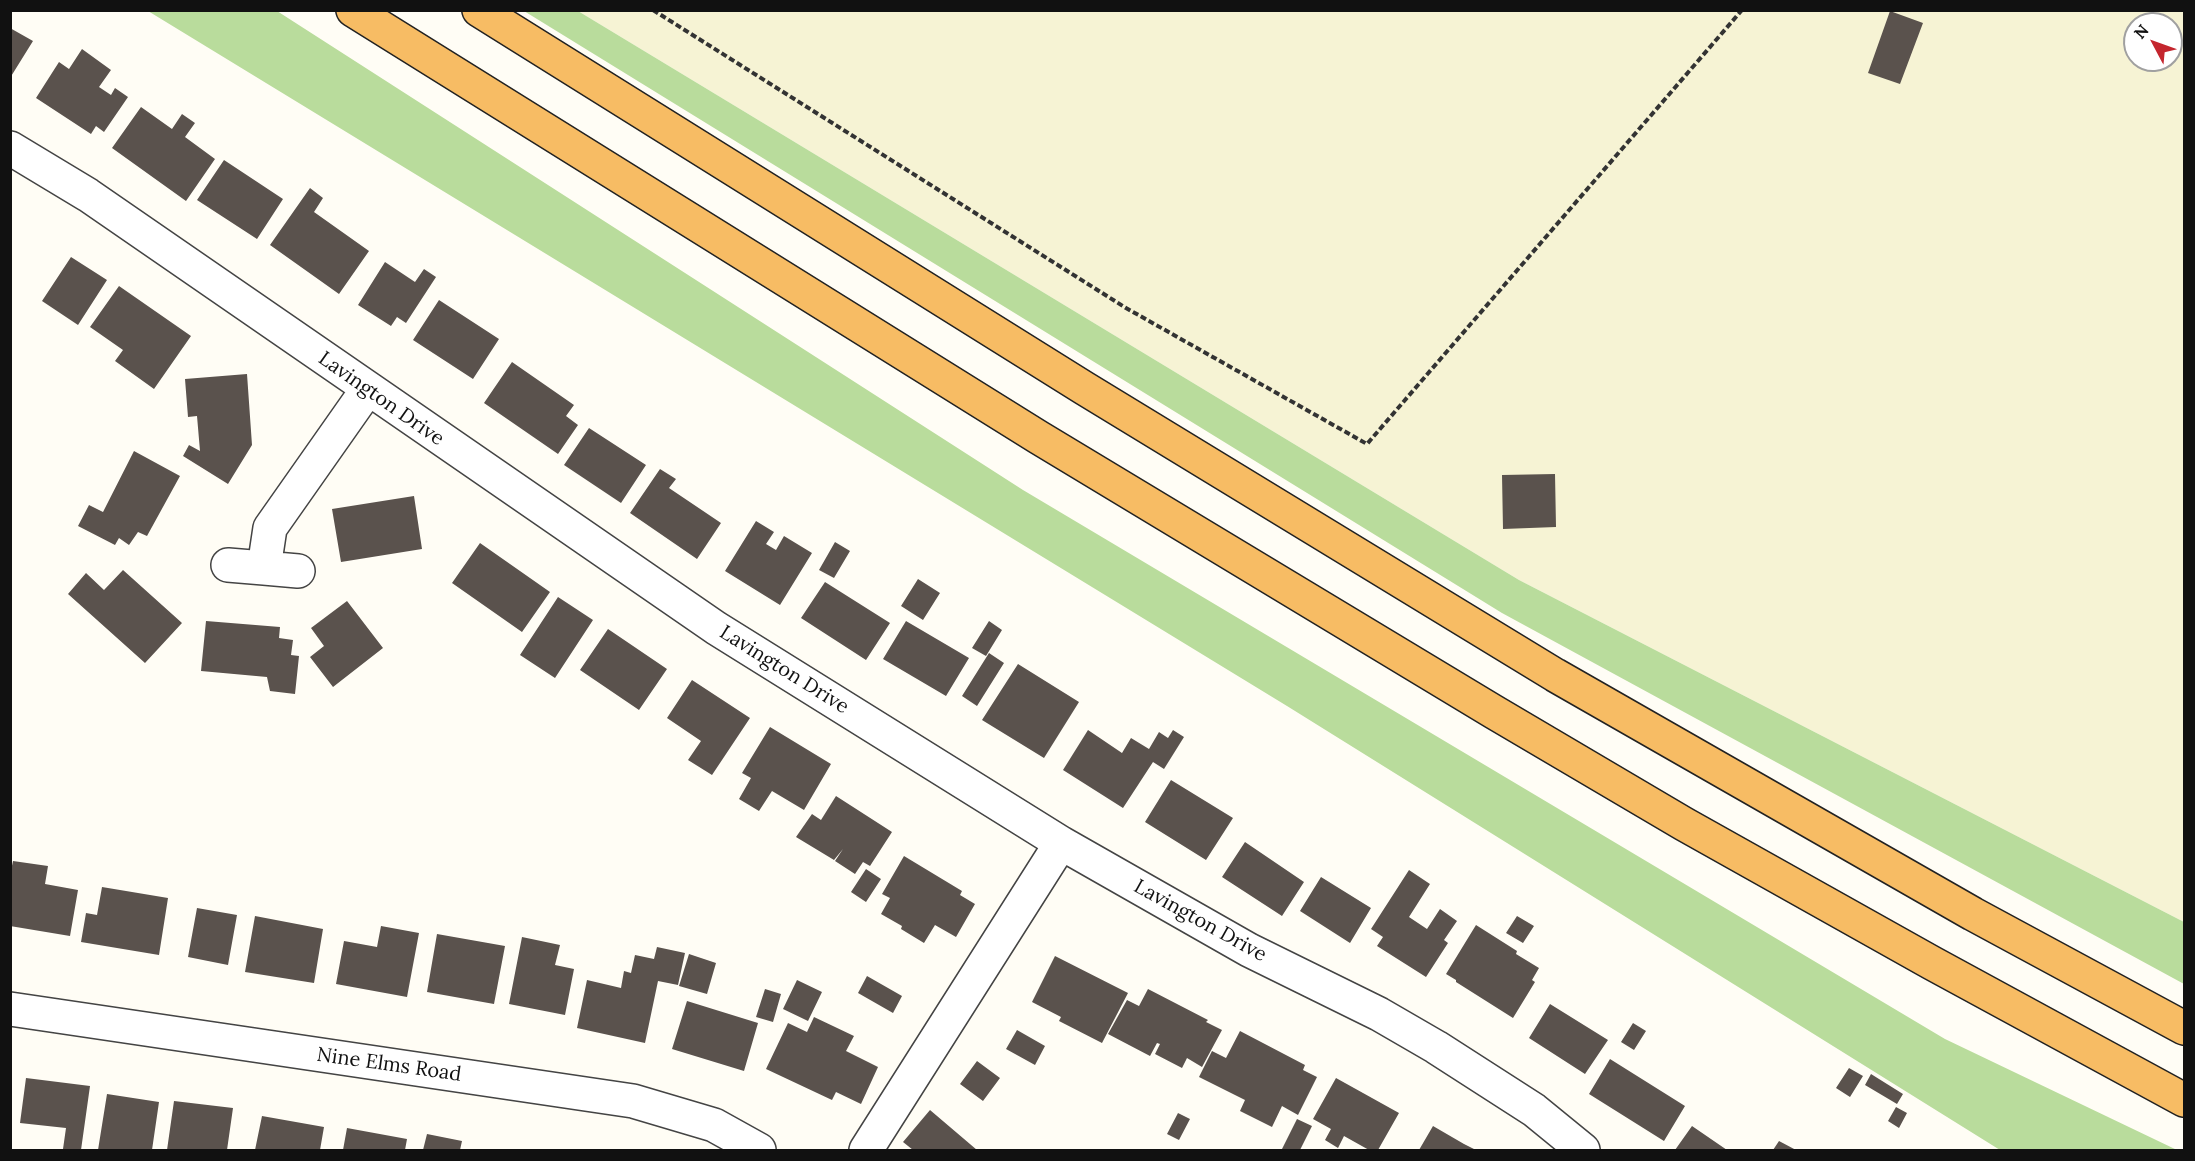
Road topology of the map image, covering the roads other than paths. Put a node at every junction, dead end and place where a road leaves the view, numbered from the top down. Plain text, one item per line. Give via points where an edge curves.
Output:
1 (353, 10) edge
2 (479, 10) edge
3 (10, 148) edge
4 (367, 390) junction
5 (228, 565) dead end
6 (264, 568) junction
7 (298, 571) dead end
8 (1061, 843) junction
9 (10, 1009) edge
10 (2184, 1028) edge
11 (2184, 1100) edge
12 (759, 1150) edge
13 (866, 1150) edge
14 (1583, 1150) edge

1 - 11 highway via 1038,437 1494,712 1684,824
2 - 10 highway via 1084,388 1555,675 1973,914
3 - 4 street, Lavington Drive via 88,195
4 - 6 street via 270,528
4 - 8 street, Lavington Drive via 716,628
5 - 6 street
6 - 7 street
8 - 13 street
8 - 14 street, Lavington Drive via 1249,950 1379,1014 1436,1047 1534,1110
9 - 12 street, Nine Elms Road via 633,1101 714,1125

